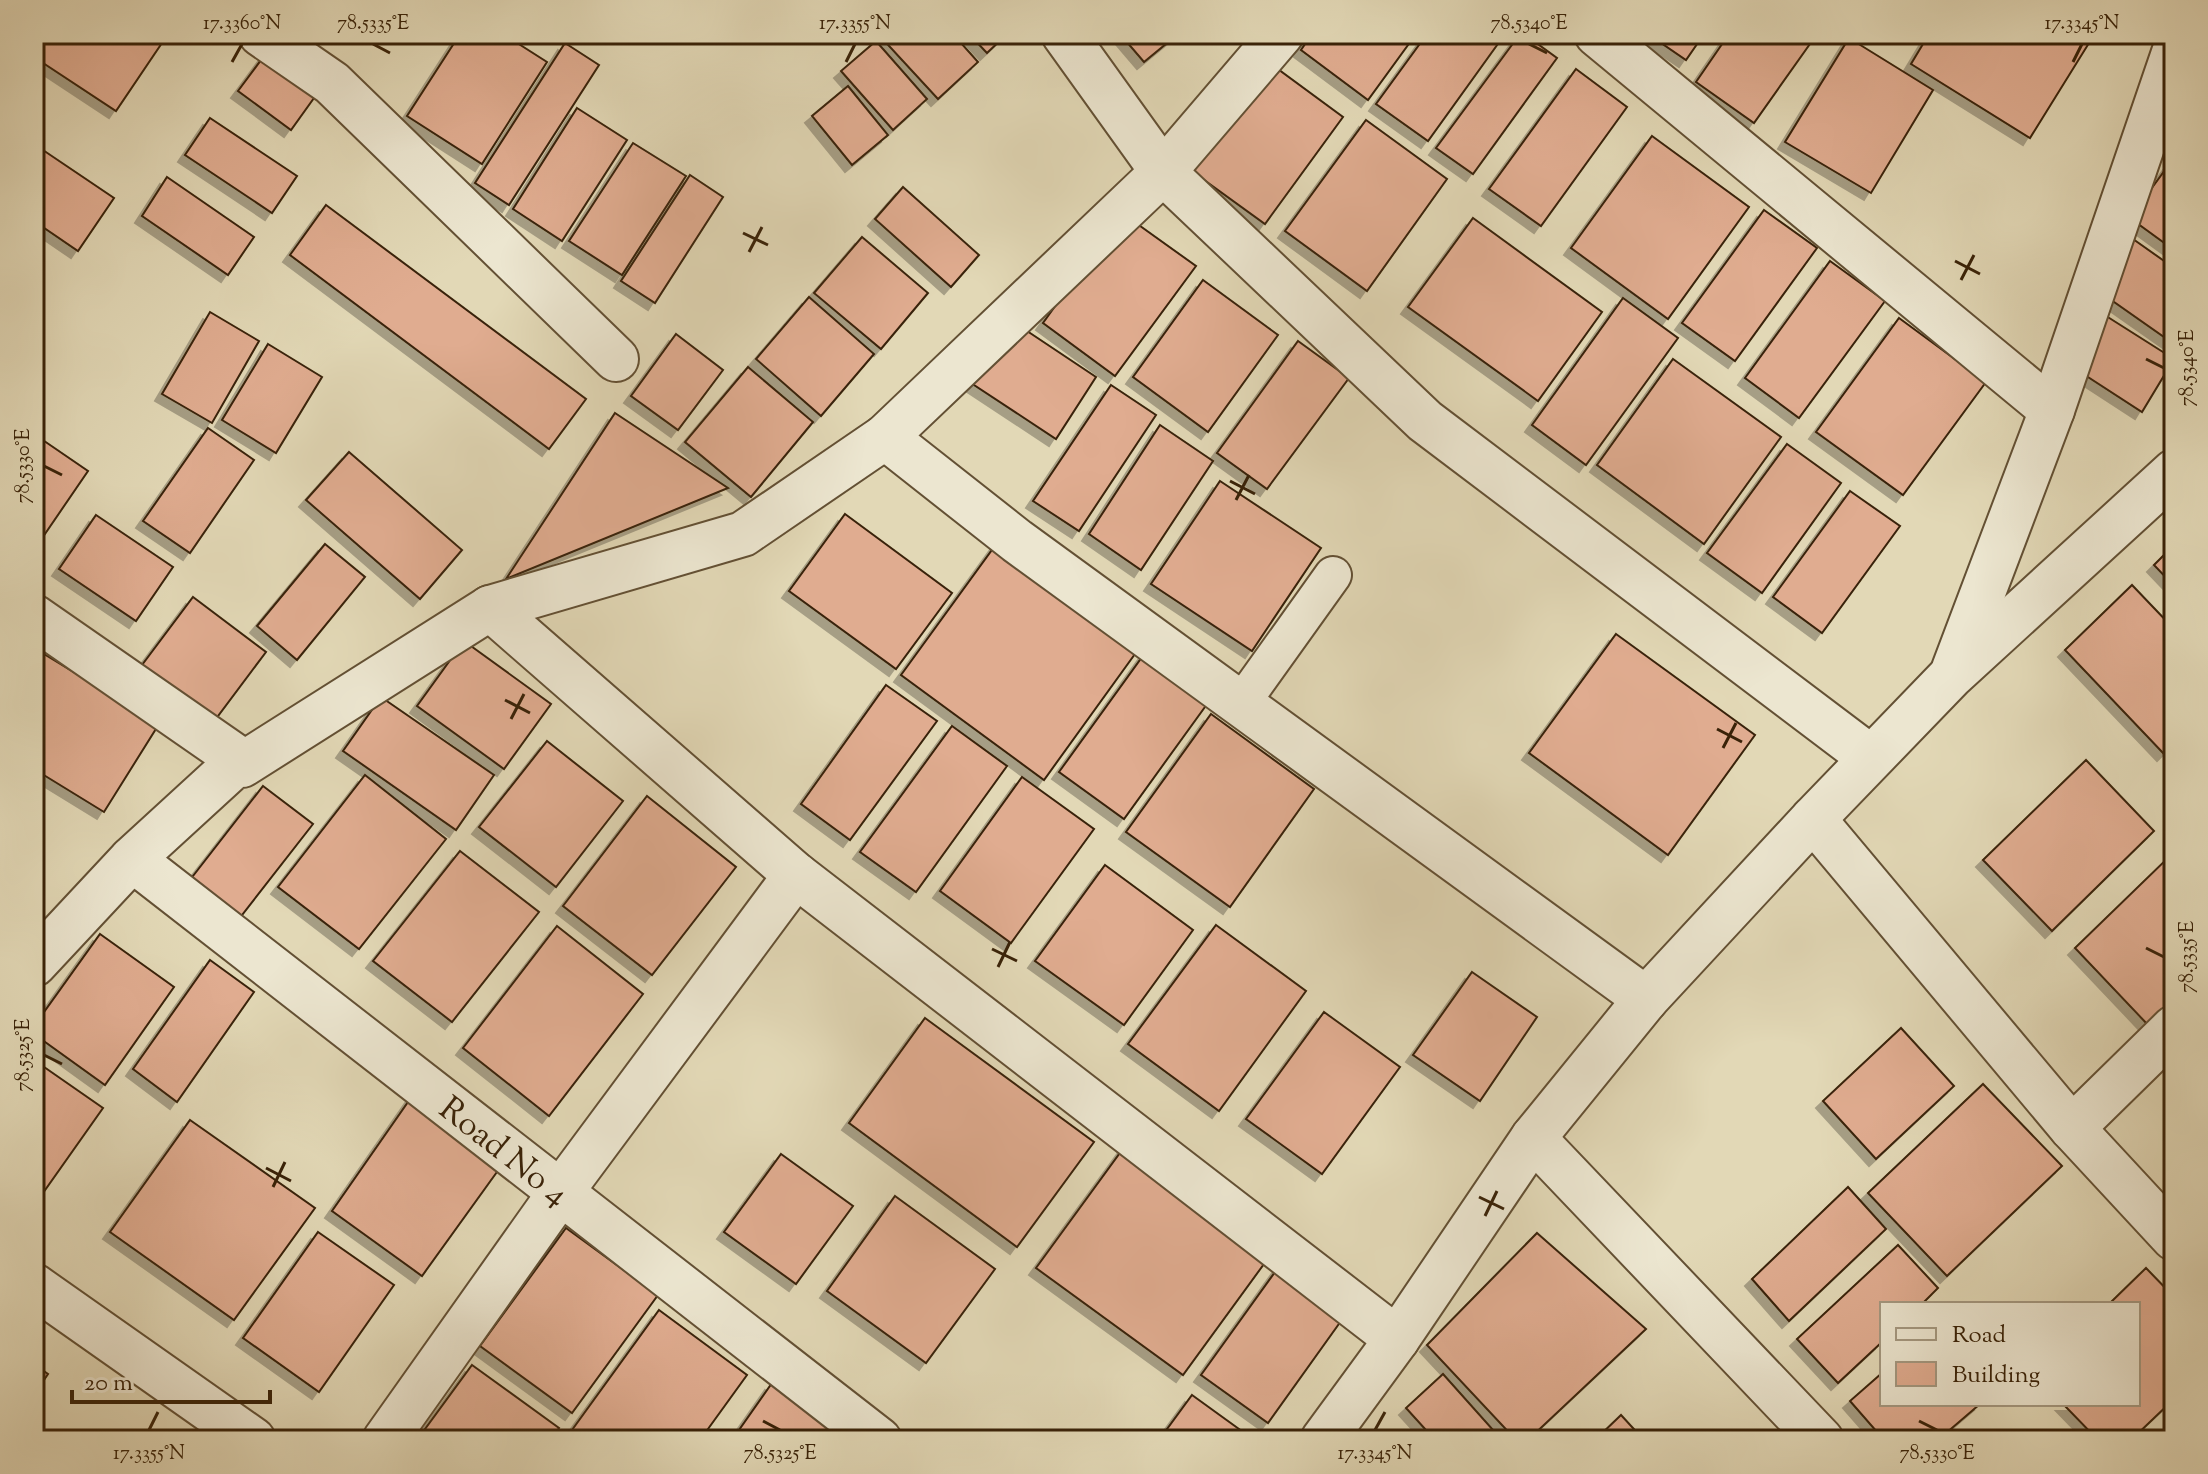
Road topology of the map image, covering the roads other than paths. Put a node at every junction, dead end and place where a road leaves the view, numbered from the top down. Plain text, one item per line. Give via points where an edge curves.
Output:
1 (261, 34) edge
2 (1064, 34) edge
3 (1281, 34) edge
4 (1597, 34) edge
5 (2174, 53) edge
6 (1163, 172) junction
7 (616, 359) dead end
8 (2052, 410) junction
9 (885, 437) junction
10 (2174, 472) edge
11 (1333, 575) dead end
12 (490, 608) junction
13 (34, 617) edge
14 (1951, 676) junction
15 (1240, 705) junction
16 (1871, 758) junction
17 (240, 760) junction
18 (1813, 819) junction
19 (132, 859) junction
20 (796, 875) junction
21 (34, 964) edge
22 (1646, 999) junction
23 (2174, 1028) edge
24 (2072, 1128) junction
25 (1533, 1138) junction
26 (560, 1193) junction
27 (2174, 1238) edge
28 (34, 1286) edge
29 (1397, 1339) junction
30 (253, 1440) edge
31 (385, 1440) edge
32 (879, 1440) edge
33 (1323, 1440) edge
34 (1821, 1440) edge

1 - 7 street via 332,83
2 - 6 street
3 - 6 street
4 - 8 street
5 - 8 street
6 - 9 street
6 - 16 street via 1425,421
8 - 14 street
9 - 12 street via 743,534
9 - 15 street
10 - 14 street
11 - 15 lane
12 - 17 street via 242,765
12 - 20 street
13 - 17 street
14 - 16 street
15 - 22 street
16 - 18 street
17 - 19 street
18 - 22 street
18 - 24 street
19 - 21 street
19 - 26 street, Road No 4
20 - 26 street
20 - 29 street
22 - 25 street
23 - 24 street
24 - 27 street
25 - 29 street
25 - 34 street
26 - 31 street
26 - 32 street, Road No 4
28 - 30 street
29 - 33 street

